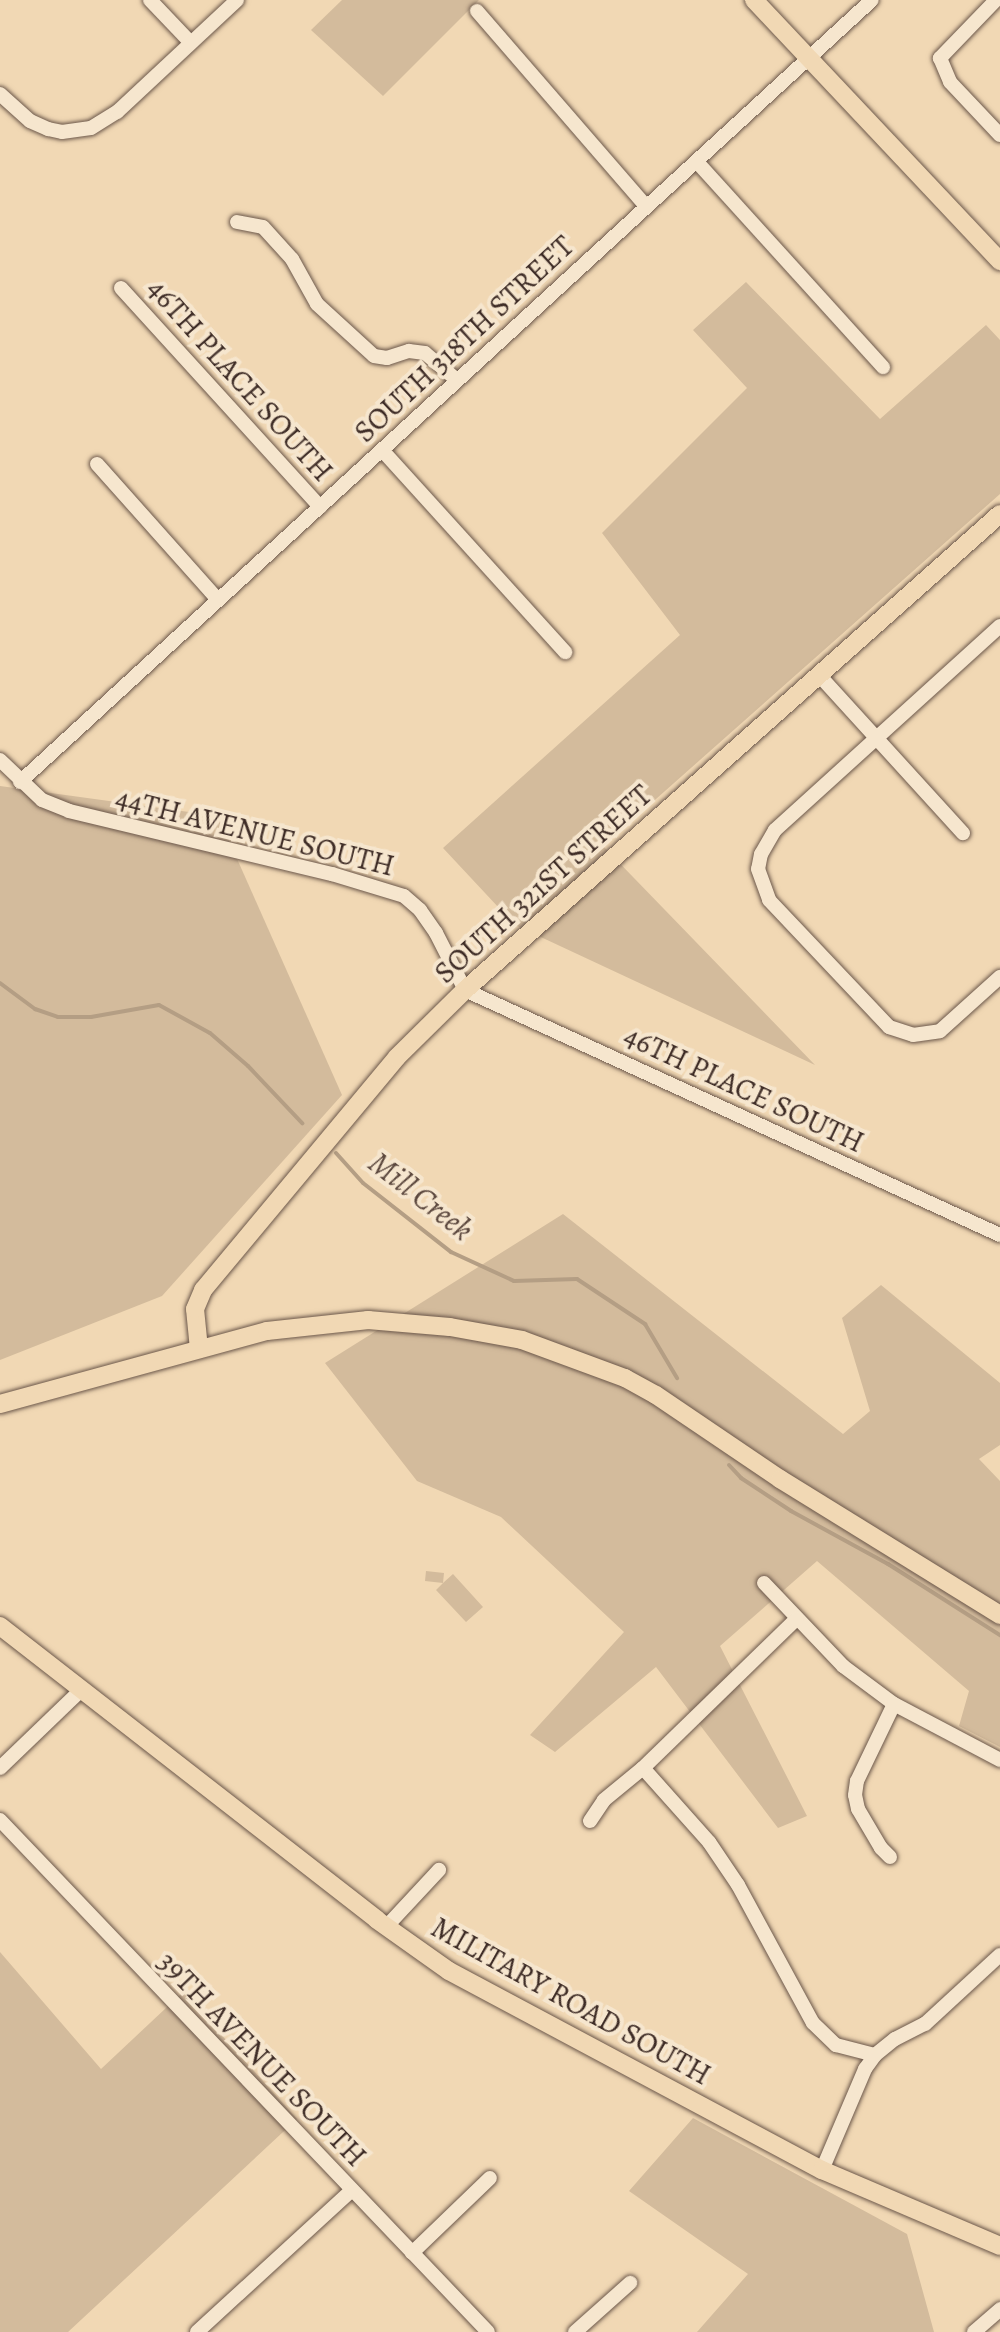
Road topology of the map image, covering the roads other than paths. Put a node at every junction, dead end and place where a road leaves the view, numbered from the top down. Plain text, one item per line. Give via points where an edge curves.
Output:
1 (150, 0) edge
2 (237, 0) edge
3 (754, 0) edge
4 (872, 0) edge
5 (996, 0) edge
6 (477, 11) dead end
7 (191, 43) junction
8 (809, 58) junction
9 (0, 94) edge
10 (1000, 135) edge
11 (697, 162) junction
12 (646, 206) junction
13 (237, 222) dead end
14 (1000, 261) edge
15 (121, 288) dead end
16 (883, 367) dead end
17 (457, 380) junction
18 (382, 450) junction
19 (97, 464) dead end
20 (320, 507) junction
21 (1000, 514) edge
22 (218, 600) junction
23 (998, 631) edge
24 (565, 652) dead end
25 (819, 675) junction
26 (875, 736) junction
27 (0, 760) edge
28 (20, 782) junction
29 (963, 833) dead end
30 (1000, 977) edge
31 (465, 990) junction
32 (1000, 1235) edge
33 (199, 1349) junction
34 (0, 1404) edge
35 (764, 1583) dead end
36 (1000, 1615) edge
37 (796, 1619) junction
38 (0, 1626) edge
39 (82, 1689) junction
40 (894, 1704) junction
41 (1000, 1760) edge
42 (0, 1768) edge
43 (643, 1768) junction
44 (0, 1820) edge
45 (590, 1821) dead end
46 (890, 1857) dead end
47 (439, 1870) dead end
48 (386, 1927) junction
49 (1000, 1955) edge
50 (875, 2055) junction
51 (822, 2170) junction
52 (490, 2178) dead end
53 (352, 2190) junction
54 (1000, 2246) edge
55 (412, 2253) junction
56 (630, 2283) dead end
57 (1000, 2309) edge
58 (197, 2332) edge
59 (488, 2332) edge
60 (575, 2332) edge
61 (974, 2332) edge

1 - 7 street
2 - 7 street
3 - 8 main road
4 - 8 street, SOUTH 318TH STREET
5 - 10 street via 944,50 940,65
6 - 12 street
7 - 9 street via 103,123 62,132 30,121
8 - 11 street, SOUTH 318TH STREET
8 - 14 main road
11 - 12 street, SOUTH 318TH STREET
11 - 16 street
12 - 17 street, SOUTH 318TH STREET
13 - 17 street via 263,227 292,259 317,304 374,356 425,353
15 - 20 street, 46TH PLACE SOUTH
17 - 18 street, SOUTH 318TH STREET
18 - 20 street, SOUTH 318TH STREET
18 - 24 street
19 - 22 street
20 - 22 street, SOUTH 318TH STREET
21 - 25 main road, SOUTH 321ST STREET
22 - 28 street, SOUTH 318TH STREET
23 - 26 street
25 - 26 street
25 - 31 main road, SOUTH 321ST STREET
26 - 29 street
26 - 30 street via 775,830 758,869 769,900 889,1027 913,1035 940,1031
27 - 28 street, 44TH AVENUE SOUTH
28 - 31 street, 44TH AVENUE SOUTH via 42,800 83,816 305,867 404,896 436,933
31 - 32 street, 46TH PLACE SOUTH
31 - 33 main road, SOUTH 321ST STREET via 397,1057 203,1290 195,1309
33 - 34 main road
33 - 36 main road via 267,1331 368,1320 522,1340 656,1395
35 - 37 street
37 - 40 street via 843,1666
37 - 43 street
38 - 39 main road, MILITARY ROAD SOUTH
39 - 42 street
39 - 48 main road, MILITARY ROAD SOUTH
40 - 41 street
40 - 46 street via 855,1795 858,1809
43 - 45 street via 604,1800
43 - 50 street via 709,1842 738,1885 813,2023 836,2045
44 - 53 street, 39TH AVENUE SOUTH
47 - 48 street
48 - 51 main road, MILITARY ROAD SOUTH via 449,1971
49 - 50 street via 925,2024
50 - 51 street
51 - 54 main road, MILITARY ROAD SOUTH
52 - 55 street
53 - 55 street, 39TH AVENUE SOUTH
53 - 58 street
55 - 59 street, 39TH AVENUE SOUTH
56 - 60 street
57 - 61 street

